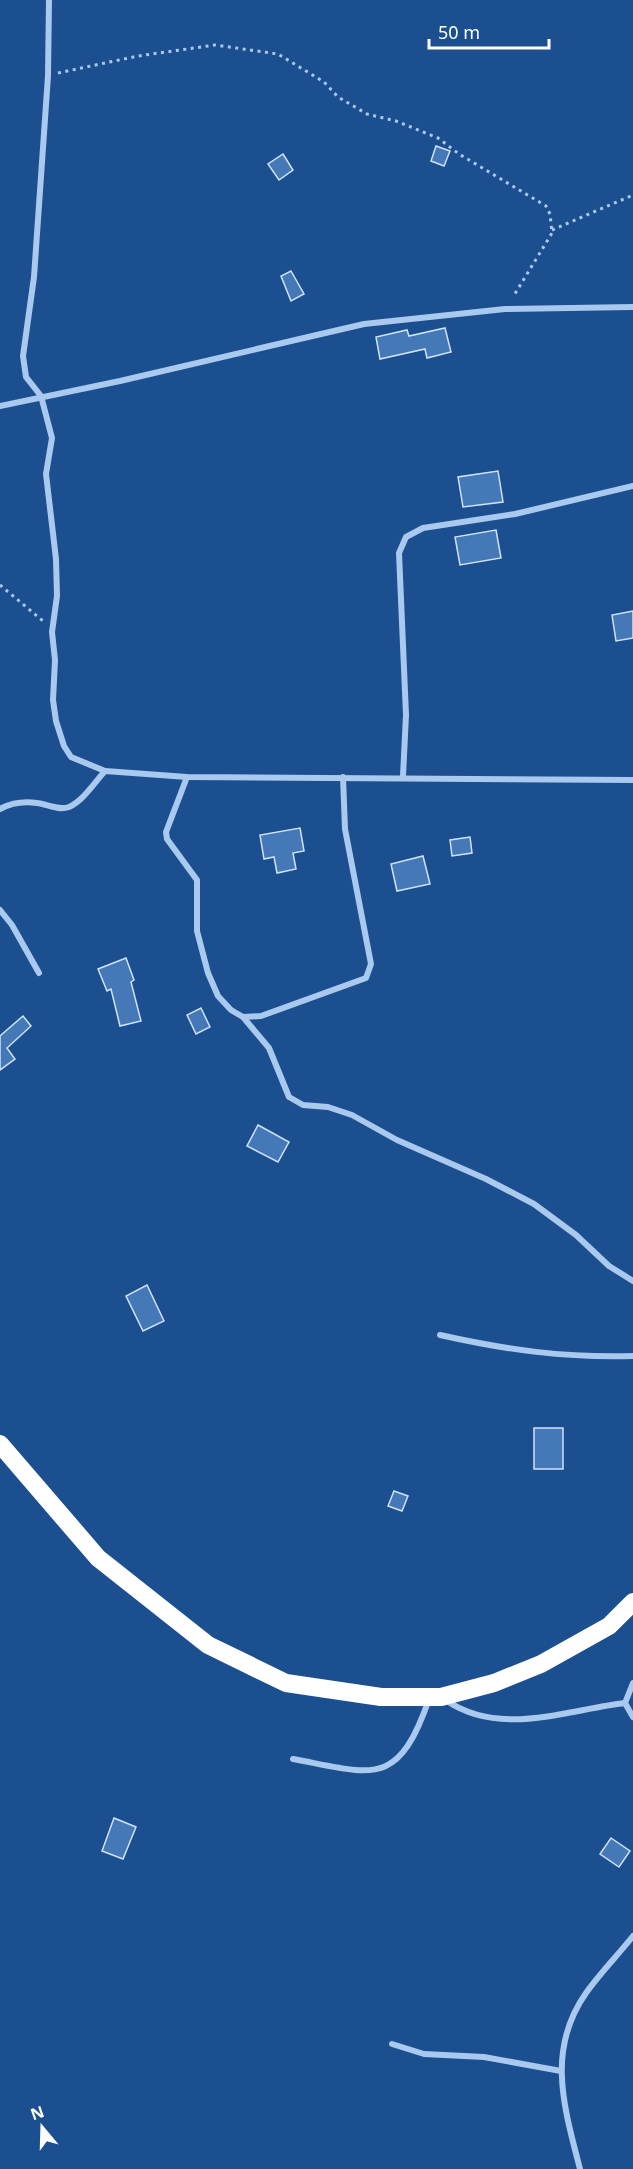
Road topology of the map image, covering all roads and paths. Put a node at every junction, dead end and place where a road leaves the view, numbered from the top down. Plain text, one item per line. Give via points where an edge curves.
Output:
1 (49, 0) edge
2 (48, 76) junction
3 (633, 195) edge
4 (552, 230) junction
5 (633, 307) edge
6 (505, 309) junction
7 (41, 396) junction
8 (0, 406) edge
9 (633, 486) edge
10 (0, 585) edge
11 (52, 632) junction
12 (105, 771) junction
13 (403, 776) junction
14 (187, 777) junction
15 (343, 777) junction
16 (633, 780) edge
17 (0, 809) edge
18 (0, 910) edge
19 (39, 973) dead end
20 (243, 1017) junction
21 (633, 1281) edge
22 (440, 1335) dead end
23 (633, 1356) edge
24 (0, 1444) edge
25 (633, 1602) edge
26 (633, 1683) edge
27 (435, 1698) junction
28 (625, 1702) junction
29 (633, 1717) edge
30 (293, 1759) dead end
31 (633, 1936) edge
32 (392, 2044) dead end
33 (561, 2071) junction
34 (580, 2169) edge

1 - 2 street
2 - 4 path via 138,56 215,45 278,54 301,66 358,109 438,138 540,201 550,214
2 - 7 street via 34,277 23,356 26,377
3 - 4 path
4 - 6 path via 543,253
5 - 6 street
6 - 7 street via 364,324
7 - 8 street
7 - 11 street via 52,438 46,474 56,559 57,596
9 - 13 street via 515,514 423,528 406,537 399,553 406,715
10 - 11 path via 26,604
11 - 12 street via 52,700 61,740 71,757
12 - 14 street
12 - 17 street via 69,807 36,803 11,804
13 - 15 street
13 - 16 street
14 - 15 street
14 - 20 street via 166,832 167,839 197,879 196,931 214,988 231,1010
15 - 20 street via 345,830 371,964 366,978 261,1016
18 - 19 street
20 - 21 street via 269,1048 289,1097 303,1105 328,1107 352,1115 534,1204
22 - 23 street via 529,1353
24 - 27 highway via 98,1557 208,1645 286,1683 381,1697
25 - 27 highway via 609,1626 541,1664 494,1683
26 - 28 street
27 - 28 street via 494,1718 539,1719
27 - 30 street via 412,1742 385,1767 363,1772
28 - 29 street
31 - 33 street via 586,1994 563,2042
32 - 33 street via 424,2054 484,2057
33 - 34 street via 566,2116

